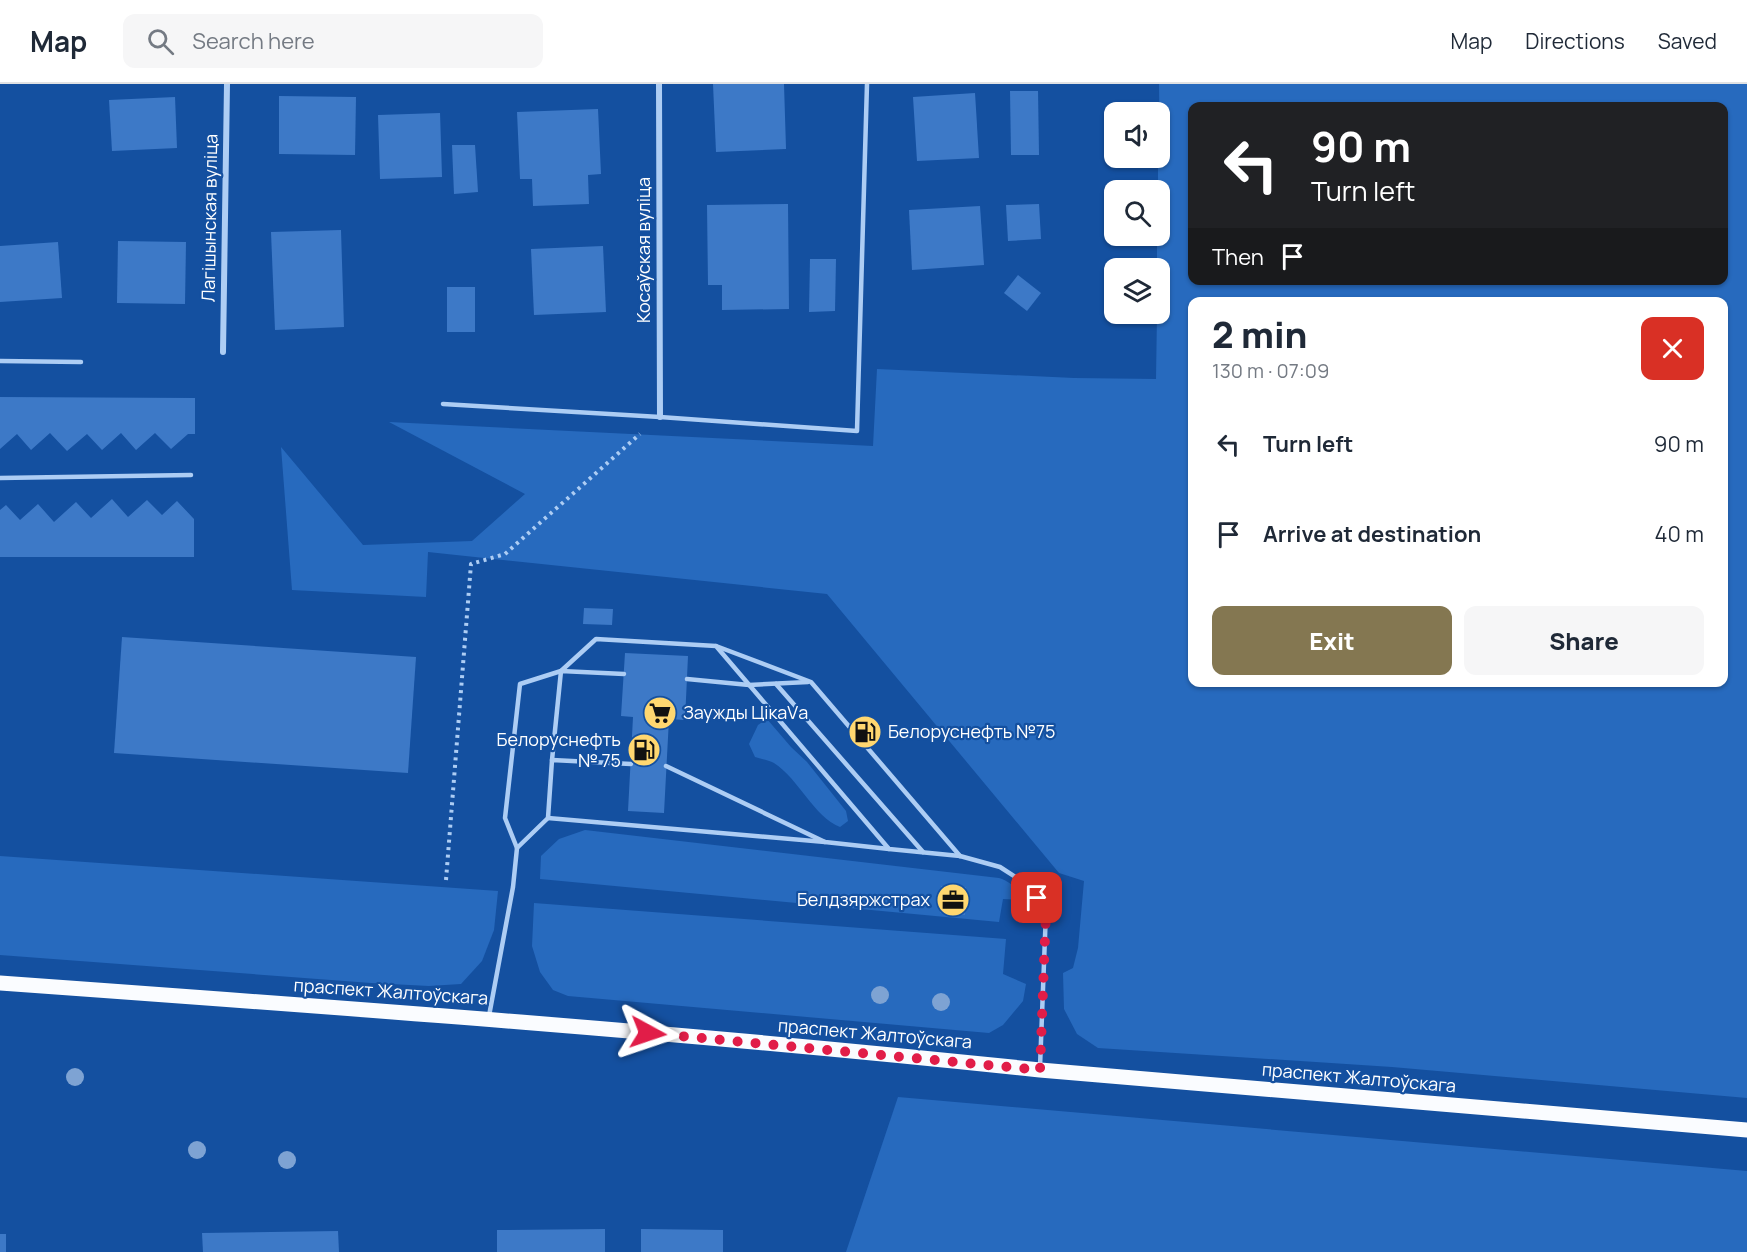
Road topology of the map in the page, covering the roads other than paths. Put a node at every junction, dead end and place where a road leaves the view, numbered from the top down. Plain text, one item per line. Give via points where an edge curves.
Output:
1 (227, 84) edge
2 (659, 84) edge
3 (867, 84) edge
4 (223, 352) dead end
5 (0, 361) edge
6 (81, 362) dead end
7 (442, 404) dead end
8 (660, 417) junction
9 (191, 475) dead end
10 (0, 478) edge
11 (716, 646) junction
12 (561, 671) junction
13 (624, 674) dead end
14 (687, 679) dead end
15 (811, 682) junction
16 (776, 684) junction
17 (749, 685) junction
18 (552, 760) junction
19 (631, 764) dead end
20 (666, 766) dead end
21 (548, 818) junction
22 (825, 842) junction
23 (517, 848) junction
24 (889, 849) junction
25 (922, 852) junction
26 (960, 856) junction
27 (0, 983) edge
28 (488, 1019) junction
29 (1040, 1070) junction
30 (1747, 1130) edge

1 - 4 street, Лагішынская вуліца
2 - 8 street, Косаўская вуліца
3 - 8 lane via 857,431
5 - 6 lane
7 - 8 lane
9 - 10 lane
11 - 12 lane via 597,639
11 - 15 lane
11 - 17 lane
12 - 13 lane
12 - 18 lane
12 - 23 lane via 520,684 505,818
14 - 17 lane
15 - 16 lane
15 - 26 lane
16 - 17 lane
16 - 25 lane
17 - 24 lane
18 - 19 lane
18 - 21 lane
20 - 22 lane
21 - 22 lane
21 - 23 lane
22 - 24 lane
23 - 28 lane
24 - 25 lane
25 - 26 lane
26 - 29 lane via 1000,867 1028,885 1046,911
27 - 28 main road, праспект Жалтоўскага
28 - 29 main road, праспект Жалтоўскага
29 - 30 main road, праспект Жалтоўскага

